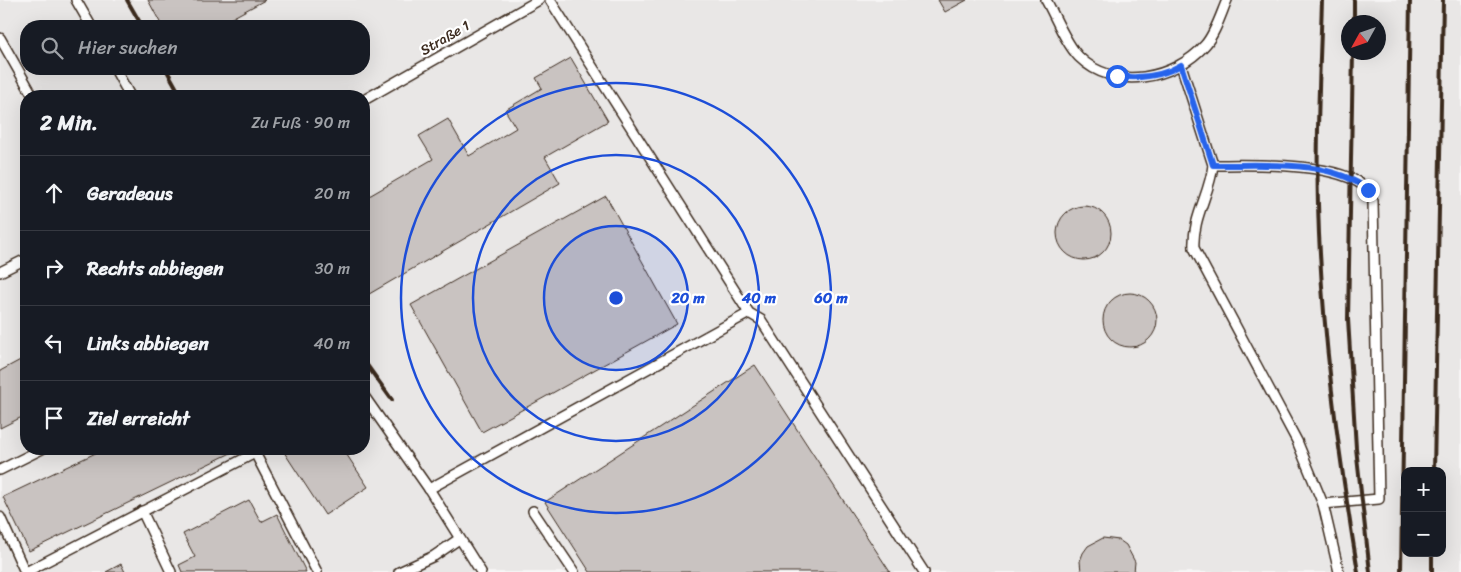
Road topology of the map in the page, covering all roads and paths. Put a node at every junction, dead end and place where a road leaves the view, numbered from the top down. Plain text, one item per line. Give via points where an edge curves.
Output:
1 (76, 0) edge
2 (539, 0) edge
3 (550, 0) edge
4 (1046, 0) edge
5 (1227, 0) edge
6 (88, 20) edge
7 (0, 38) edge
8 (1181, 65) junction
9 (20, 73) edge
10 (21, 75) edge
11 (118, 75) edge
12 (30, 90) edge
13 (127, 90) edge
14 (370, 97) edge
15 (1213, 165) junction
16 (20, 262) edge
17 (0, 272) edge
18 (749, 313) junction
19 (370, 405) edge
20 (30, 455) edge
21 (247, 455) edge
22 (256, 455) edge
23 (0, 470) edge
24 (429, 489) junction
25 (1323, 504) junction
26 (533, 511) dead end
27 (142, 512) junction
28 (0, 517) edge
29 (459, 539) junction
30 (26, 572) edge
31 (172, 572) edge
32 (317, 572) edge
33 (399, 572) edge
34 (481, 572) edge
35 (574, 572) edge
36 (924, 572) edge
37 (1339, 572) edge

1 - 6 lane
2 - 14 lane, Straße 1
3 - 18 lane
4 - 8 lane via 1078,56 1093,68 1117,76 1143,78
5 - 8 lane via 1207,43
7 - 9 lane
8 - 15 lane
10 - 12 lane
11 - 13 lane
15 - 25 lane via 1211,182 1197,219 1194,248 1297,441
15 - 25 lane via 1304,166 1358,182 1368,190 1373,201 1379,499
16 - 17 lane
18 - 24 lane
18 - 36 lane via 761,320
19 - 24 lane
20 - 23 lane
21 - 27 lane
22 - 32 lane
24 - 29 lane
25 - 37 lane
26 - 35 lane
27 - 30 lane
27 - 31 lane
28 - 30 lane
29 - 33 lane via 434,556
29 - 34 lane

